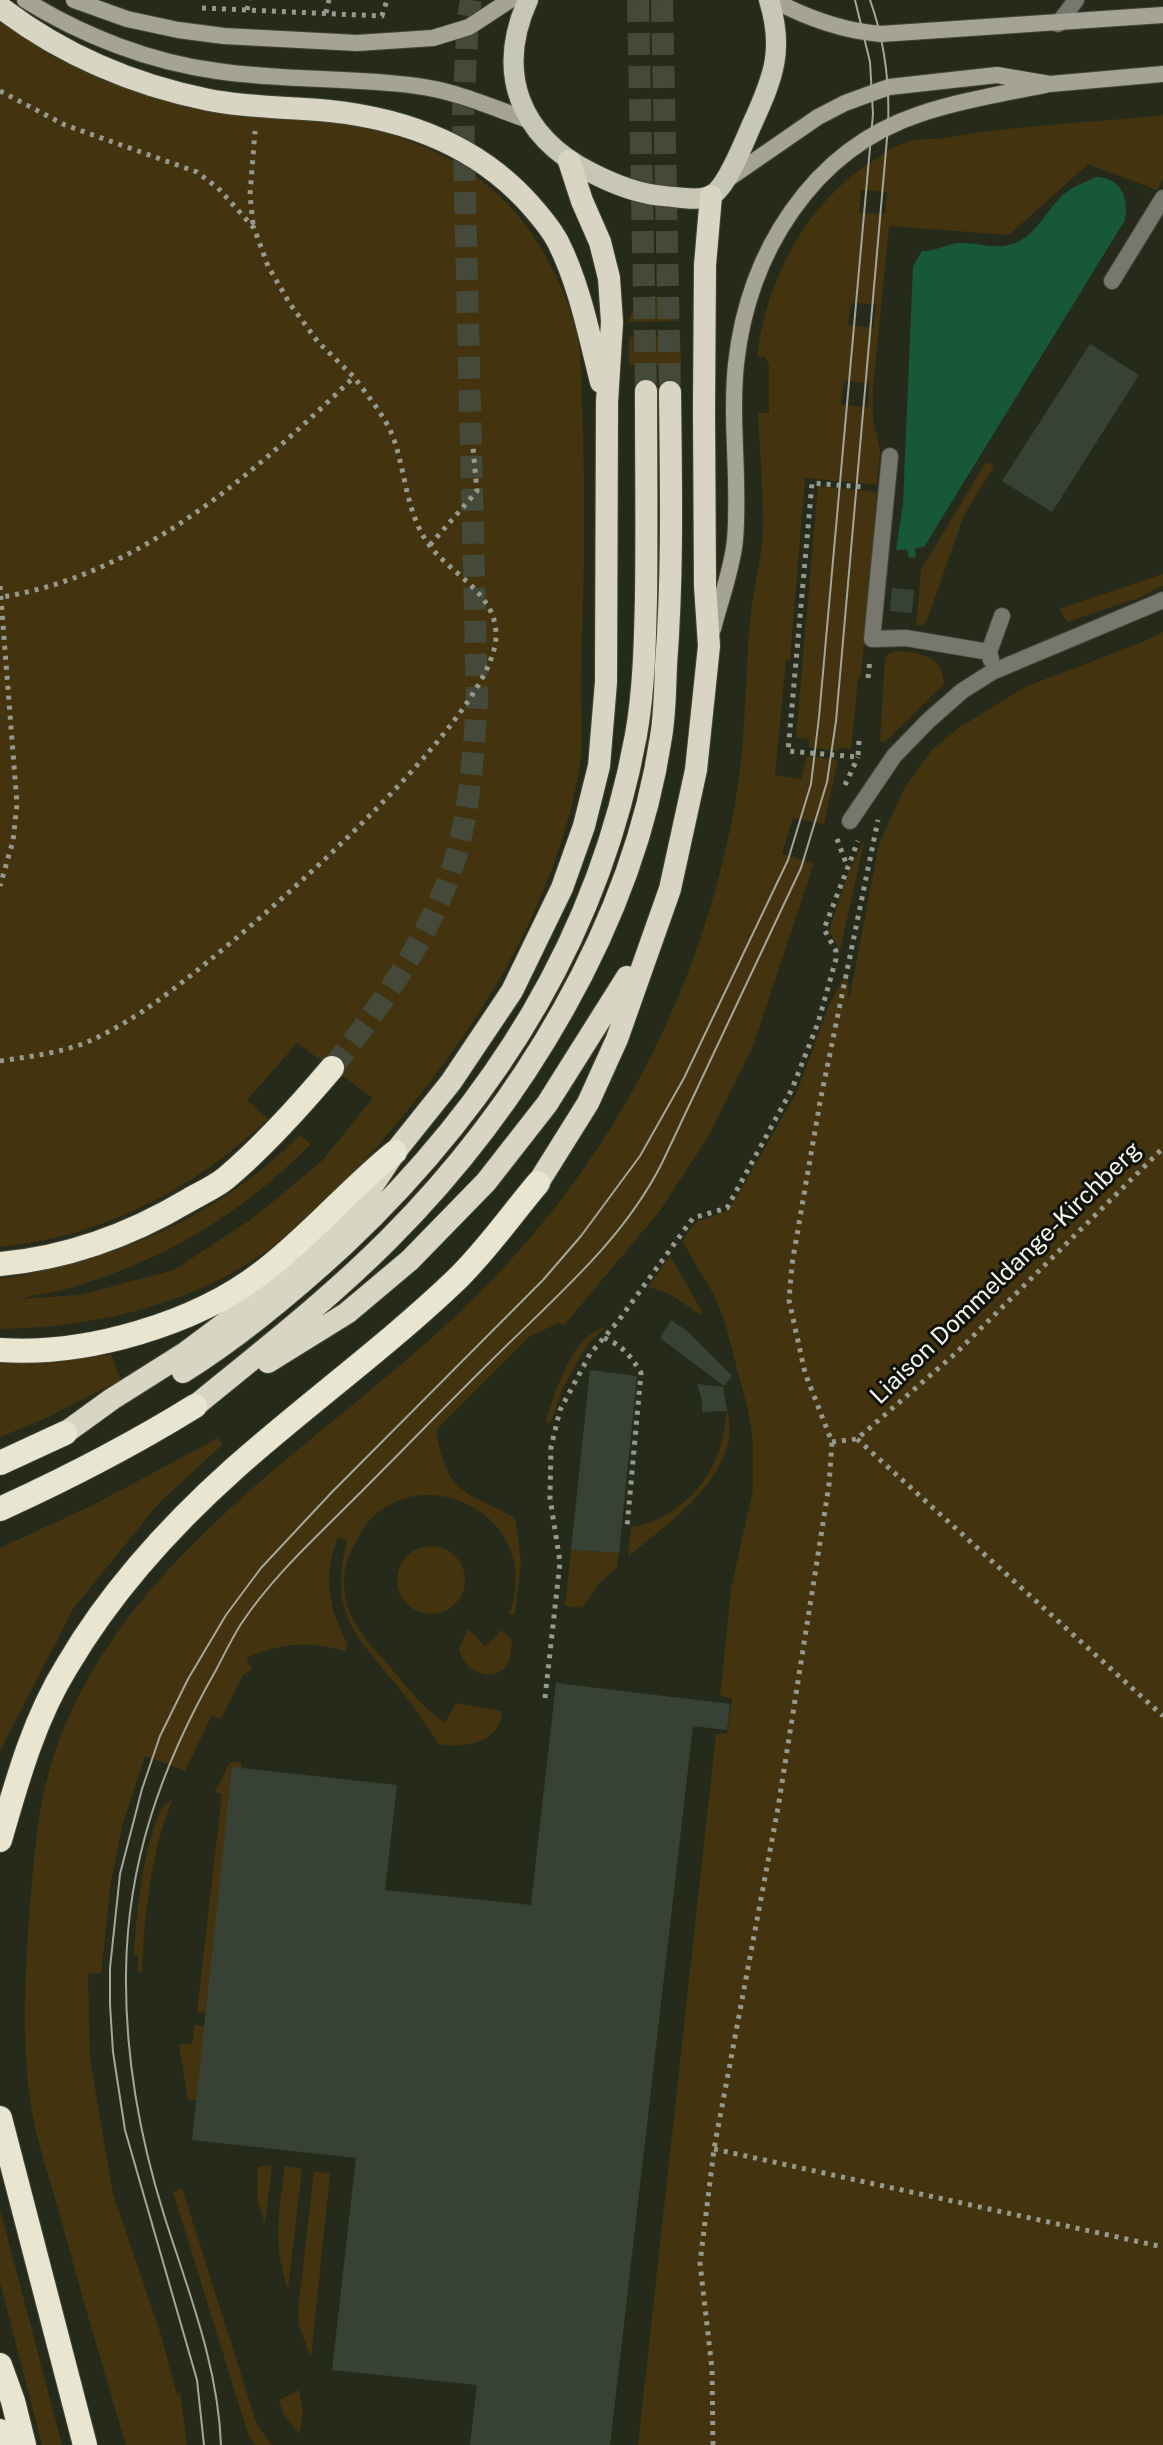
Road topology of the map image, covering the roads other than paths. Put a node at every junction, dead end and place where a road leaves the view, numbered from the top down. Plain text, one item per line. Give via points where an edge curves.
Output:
1 (25, 0) edge
2 (74, 0) edge
3 (510, 0) edge
4 (528, 0) edge
5 (771, 0) edge
6 (1076, 0) edge
7 (0, 7) edge
8 (1163, 15) edge
9 (1058, 24) junction
10 (1163, 74) edge
11 (1050, 84) junction
12 (528, 120) junction
13 (569, 161) junction
14 (717, 189) junction
15 (1163, 198) edge
16 (1112, 281) dead end
17 (646, 391) tunnel mouth
18 (670, 392) tunnel mouth
19 (607, 402) junction
20 (890, 456) dead end
21 (1163, 600) edge
22 (1002, 616) dead end
23 (709, 646) junction
24 (989, 652) junction
25 (992, 672) junction
26 (850, 821) dead end
27 (649, 942) junction
28 (332, 1068) tunnel mouth
29 (395, 1152) junction
30 (538, 1183) joint
31 (0, 1264) edge
32 (0, 1350) edge
33 (195, 1406) junction
34 (65, 1433) junction
35 (0, 1463) edge
36 (0, 1509) edge
37 (0, 1840) edge
38 (0, 2118) edge
39 (0, 2365) edge
40 (0, 2431) edge
41 (3, 2445) edge
42 (24, 2445) edge
43 (85, 2445) edge

1 - 12 main road via 123,48 171,63 218,72 417,86 459,94
2 - 3 main road via 178,30 357,43 433,38 469,27
4 - 12 main road via 513,53 516,89
5 - 9 main road via 804,16 865,33
5 - 14 main road via 778,47 774,73
6 - 9 lane
7 - 19 highway via 111,71 163,90 258,107 392,121 477,157 507,180 558,241 577,289
8 - 9 main road
10 - 11 main road
11 - 14 main road via 997,75 889,87 818,117
11 - 23 main road via 920,114 871,136 816,179 772,239 746,309 736,365 735,542
12 - 13 main road
13 - 14 main road via 624,188 653,195 700,198
13 - 19 highway via 609,278
14 - 23 highway via 705,265
15 - 16 lane
17 - 34 highway via 645,652 637,732 605,856 553,980 466,1114 414,1175 314,1273 193,1365 118,1412
18 - 33 highway via 672,561 661,737 629,864 606,926 538,1054 432,1192 318,1306
19 - 29 highway via 606,682 599,766 584,826 562,888 512,991 451,1082
20 - 24 lane via 872,639 906,638
21 - 25 lane
22 - 24 lane
23 - 27 highway via 696,770 670,889
24 - 25 lane
25 - 26 lane via 962,691 894,756
27 - 30 highway via 617,1039 588,1103
27 - 33 highway via 547,1104 486,1182 421,1249 347,1313
28 - 31 highway via 284,1124 224,1179 158,1219 88,1247
29 - 32 highway via 263,1273 198,1312 79,1346
29 - 34 highway via 369,1191 253,1302
30 - 37 highway via 458,1278 234,1468 120,1586 65,1667 26,1753
33 - 36 highway via 70,1478
34 - 35 highway
38 - 43 highway
39 - 42 highway
40 - 41 highway

